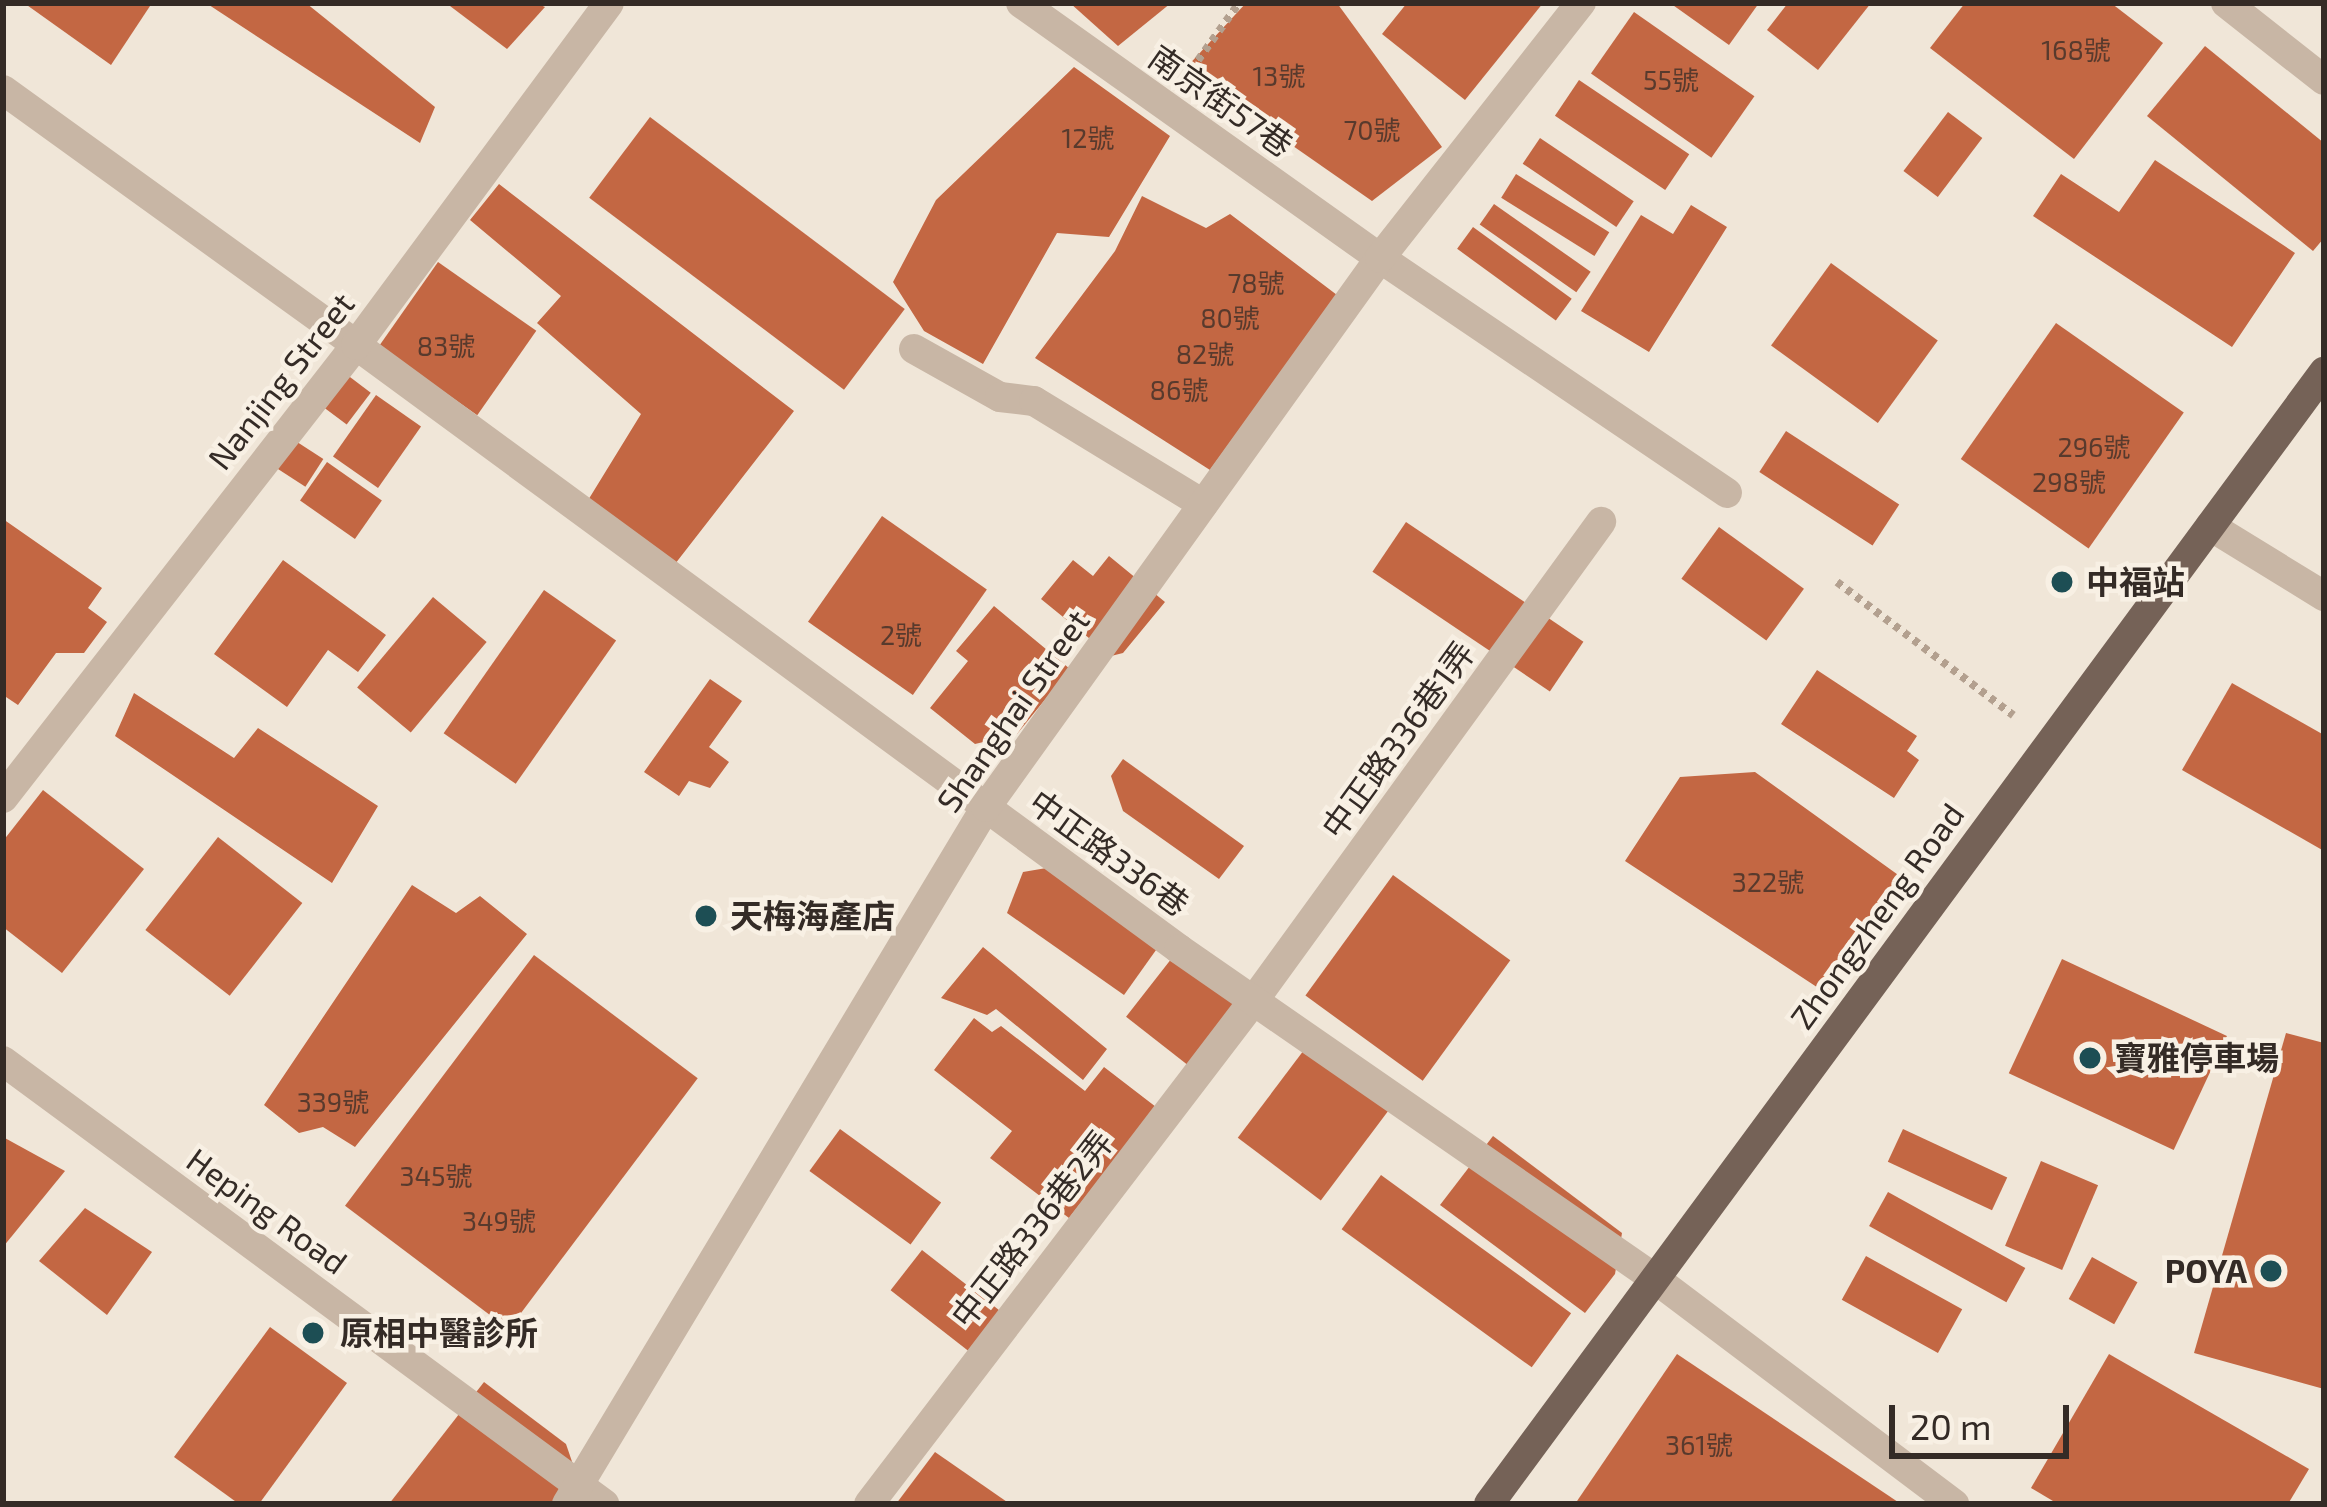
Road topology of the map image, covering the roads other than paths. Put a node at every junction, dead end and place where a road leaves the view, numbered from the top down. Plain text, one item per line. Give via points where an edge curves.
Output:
1 (609, 3) edge
2 (1021, 3) edge
3 (1581, 3) edge
4 (2226, 3) edge
5 (2324, 80) edge
6 (3, 90) edge
7 (1379, 258) junction
8 (356, 345) junction
9 (914, 349) dead end
10 (2324, 372) edge
11 (1727, 494) dead end
12 (1203, 504) junction
13 (1601, 522) dead end
14 (2210, 526) junction
15 (2324, 596) edge
16 (3, 798) edge
17 (986, 807) junction
18 (1254, 1000) junction
19 (3, 1061) edge
20 (1654, 1278) junction
21 (584, 1499) edge
22 (869, 1504) edge
23 (1489, 1504) edge
24 (1954, 1504) edge

1 - 8 street, Nanjing Street
2 - 7 street, 南京街57巷
3 - 7 street, Shanghai Street
4 - 5 street
6 - 8 street, 中正路336巷
7 - 11 street, 南京街57巷
7 - 12 street, Shanghai Street
8 - 16 street, Nanjing Street
8 - 17 street, 中正路336巷
9 - 12 street via 1000,397 1034,401
10 - 14 main road, Zhongzheng Road
12 - 17 street, Shanghai Street
13 - 18 street, 中正路336巷1弄
14 - 15 street
14 - 20 main road, Zhongzheng Road
17 - 18 street, 中正路336巷
17 - 21 street, Shanghai Street
18 - 20 street, 中正路336巷
18 - 22 street, 中正路336巷2弄
19 - 21 street, Heping Road
20 - 23 main road, Zhongzheng Road
20 - 24 street, 中正路336巷

